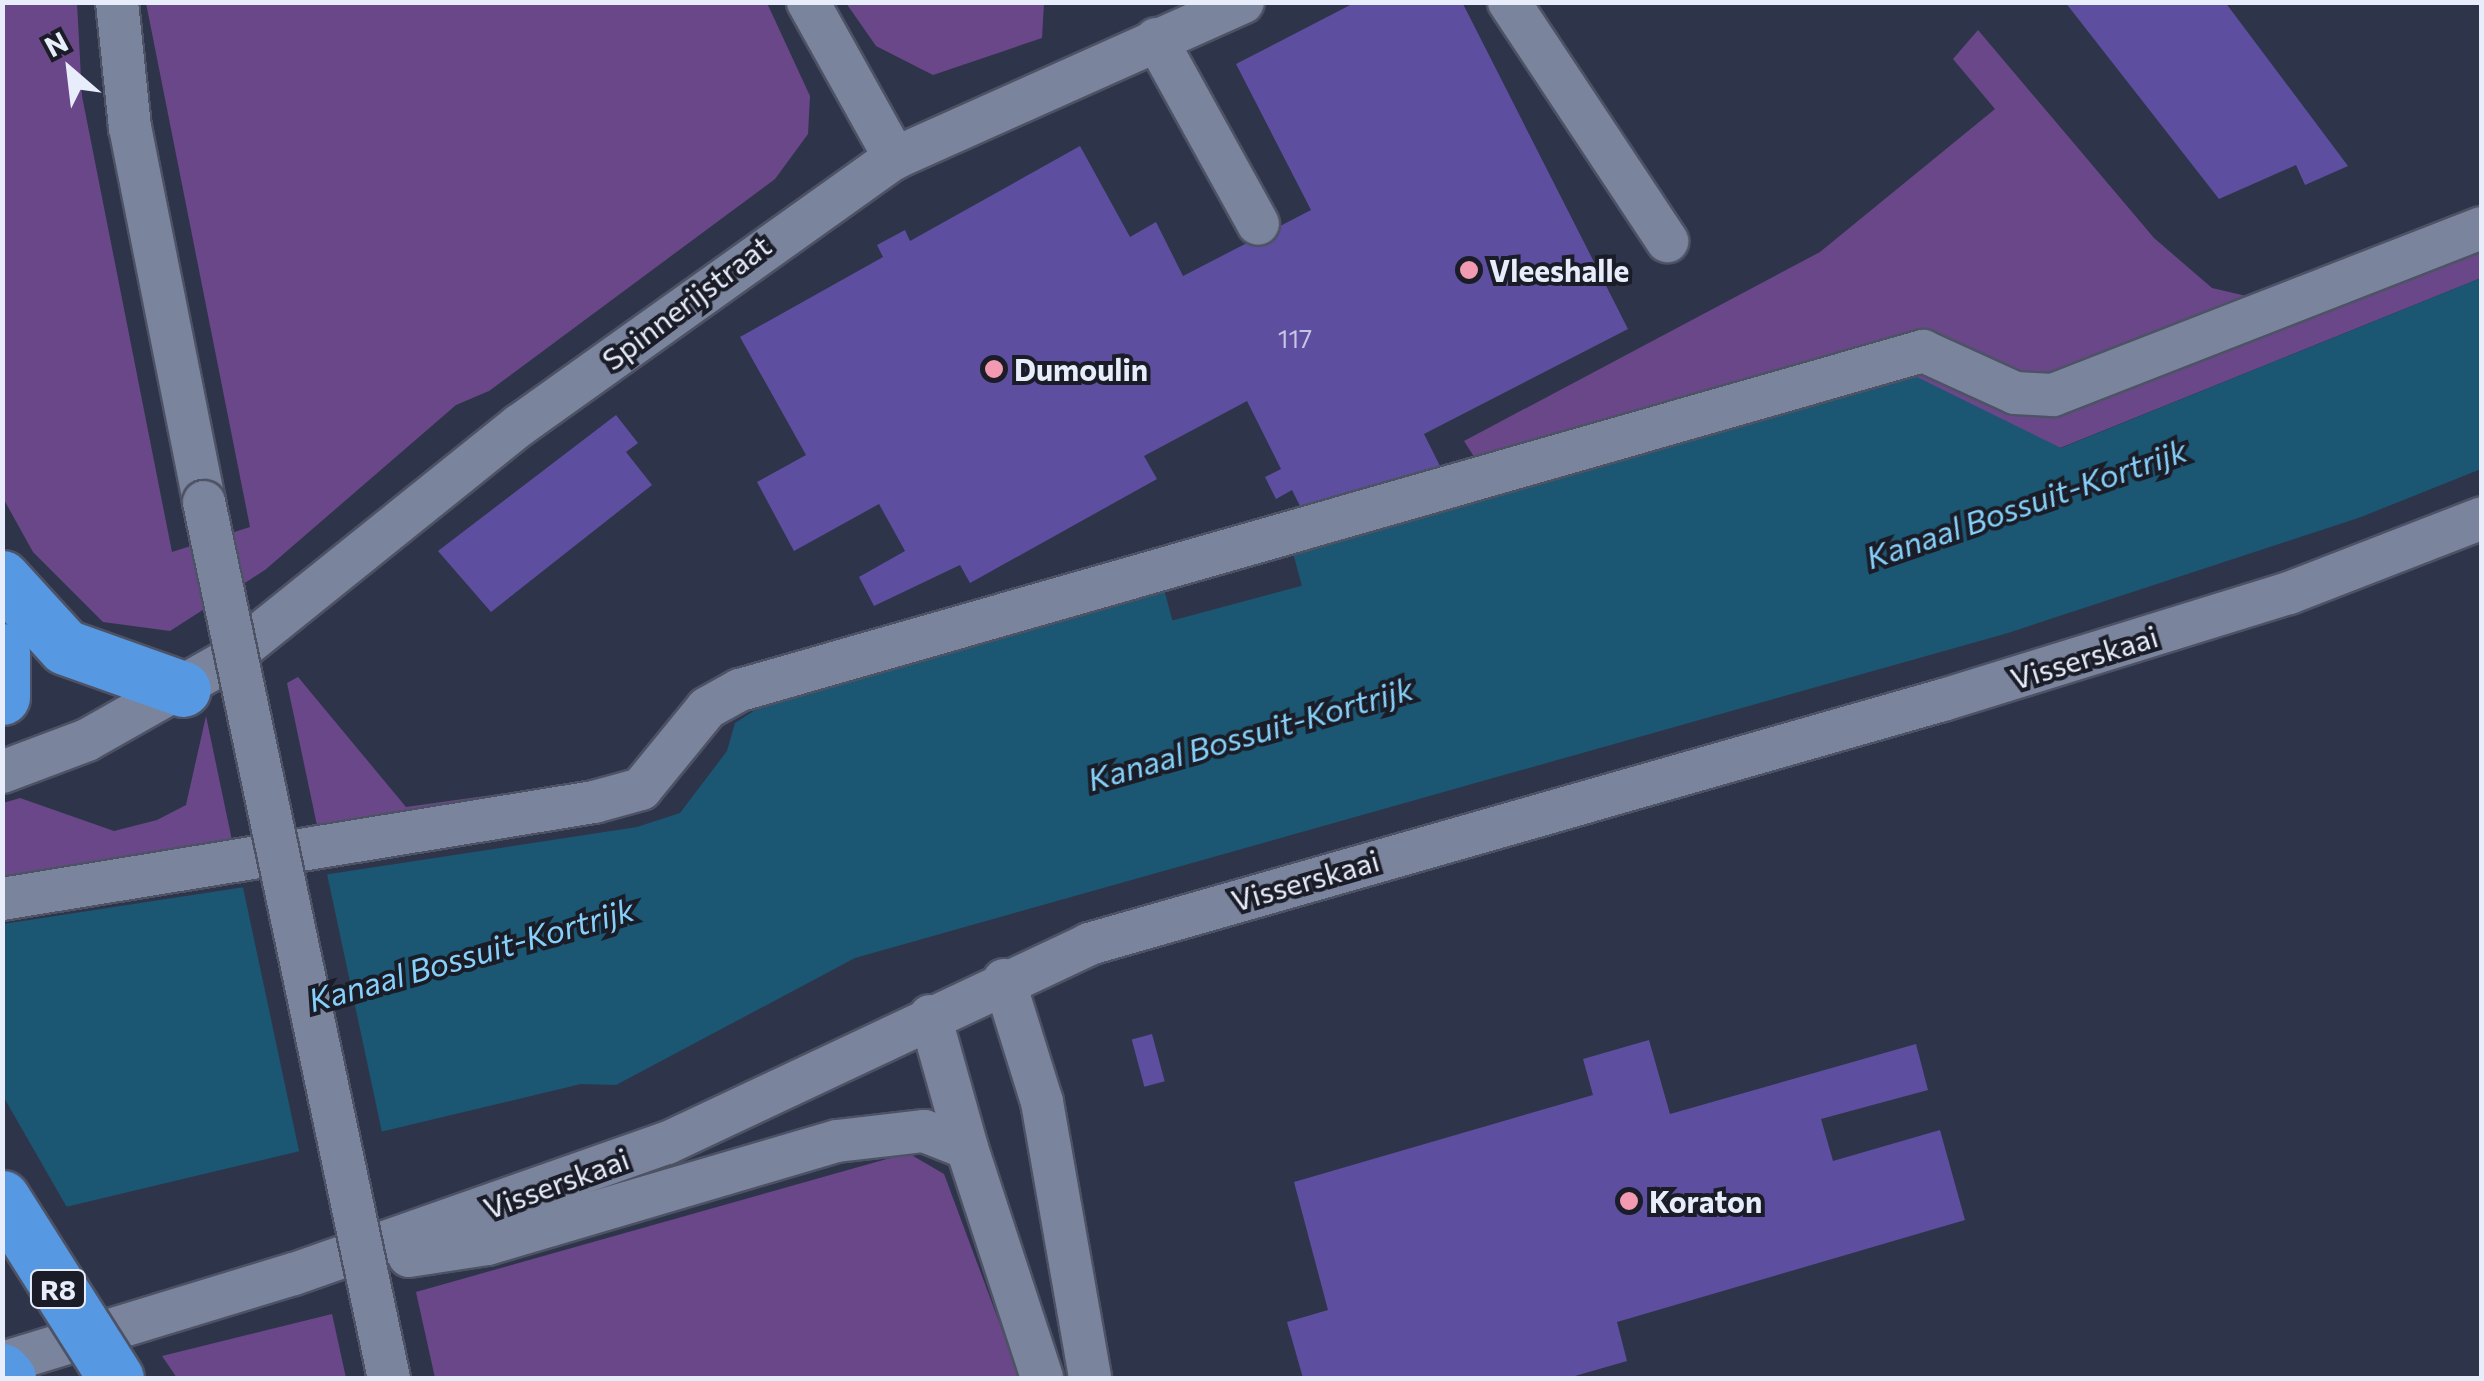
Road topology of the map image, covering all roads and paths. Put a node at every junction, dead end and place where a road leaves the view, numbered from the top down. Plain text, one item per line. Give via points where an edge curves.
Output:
1 (117, 2) edge
2 (808, 2) edge
3 (1243, 2) edge
4 (1509, 2) edge
5 (1156, 39) junction
6 (895, 158) junction
7 (1258, 224) dead end
8 (2482, 228) edge
9 (1667, 241) dead end
10 (2482, 518) edge
11 (2, 578) edge
12 (2, 651) edge
13 (183, 690) junction
14 (2, 698) edge
15 (2, 772) edge
16 (2, 899) edge
17 (1004, 980) junction
18 (930, 1016) junction
19 (967, 1148) junction
20 (2, 1198) edge
21 (294, 1274) junction
22 (155, 1312) junction
23 (2, 1336) edge
24 (2, 1363) edge
25 (2, 1371) edge
26 (8, 1378) edge
27 (116, 1378) edge
28 (388, 1378) edge
29 (1042, 1378) edge
30 (1090, 1378) edge

1 - 28 street, bridge via 130,127
2 - 6 street
3 - 5 street, Spinnerijstraat
4 - 9 street
5 - 6 street, Spinnerijstraat
5 - 7 street
6 - 13 street, Spinnerijstraat via 520,425
8 - 16 street via 2053,395 2015,393 1923,351 740,690 706,708 641,789 594,802
10 - 17 street, Visserskaai via 2270,599 1194,910
11 - 13 highway via 65,647
12 - 14 highway
13 - 15 street, Spinnerijstraat
17 - 18 street, Visserskaai
17 - 30 street via 1042,1102
18 - 19 street
18 - 21 street, Visserskaai via 667,1143
19 - 21 street via 924,1131 837,1141 487,1244
19 - 29 street
20 - 27 highway, R8, bridge
21 - 22 street, Visserskaai
22 - 23 street, Visserskaai
22 - 24 street, Visserskaai
25 - 26 highway

